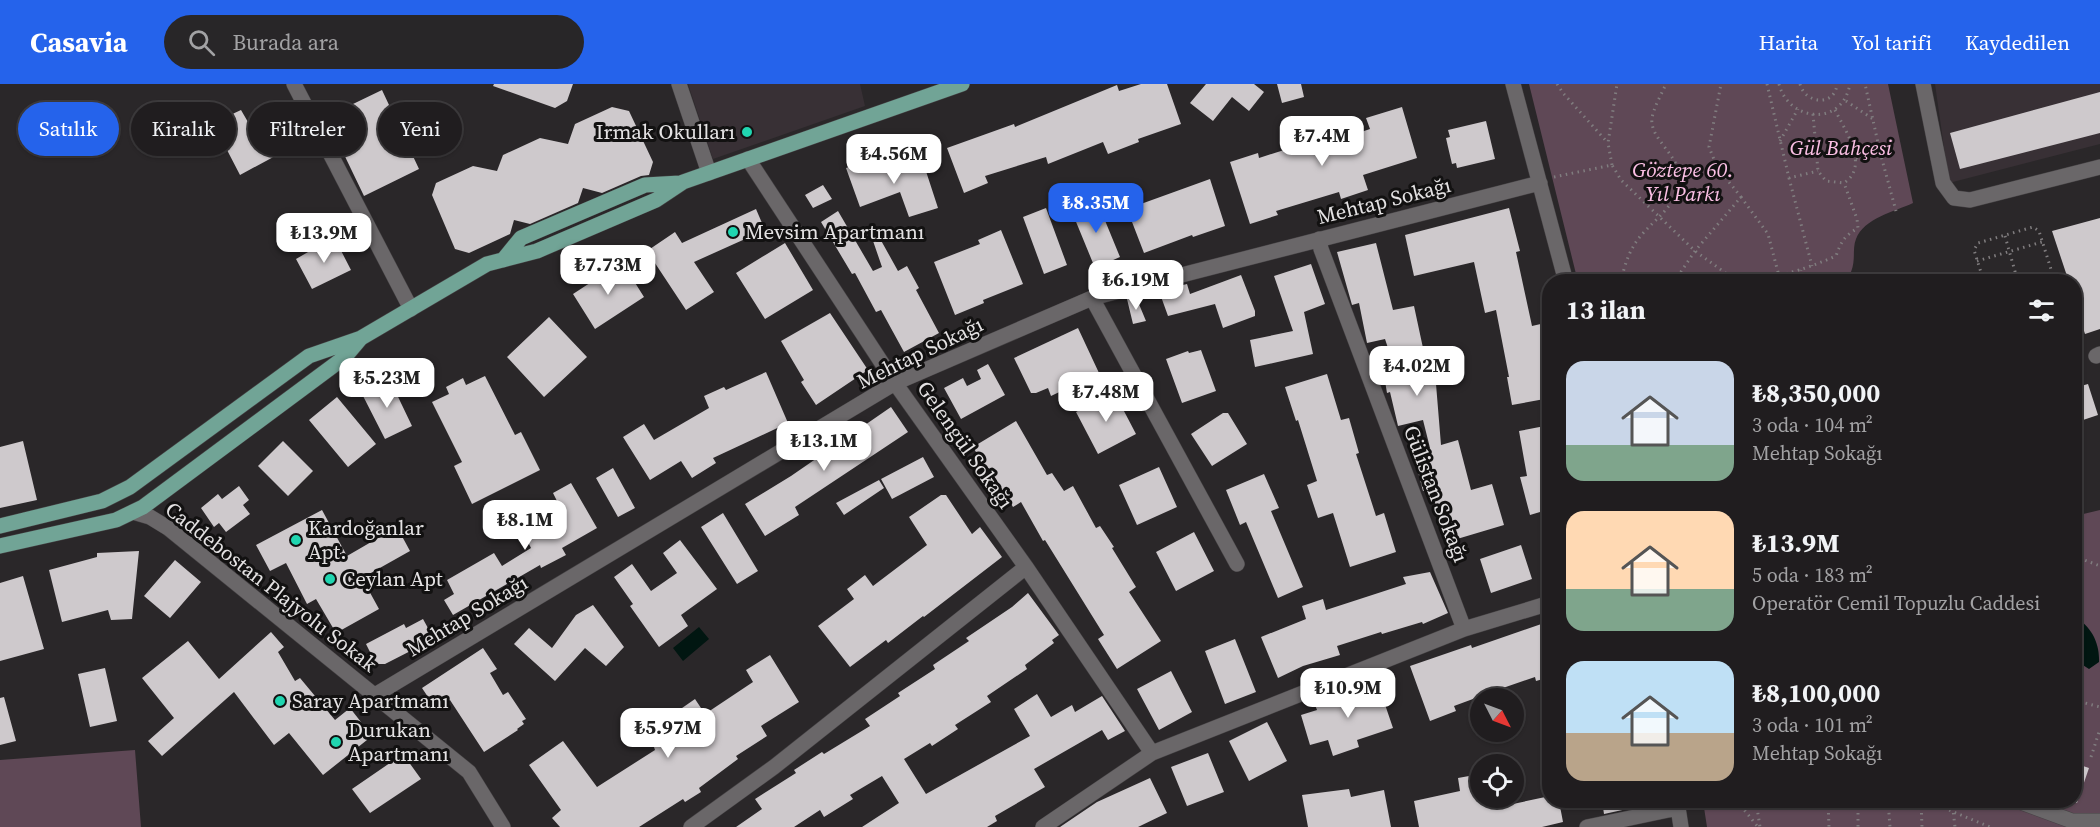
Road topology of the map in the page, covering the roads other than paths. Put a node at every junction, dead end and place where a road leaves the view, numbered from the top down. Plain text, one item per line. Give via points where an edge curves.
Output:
1 (294, 84) edge
2 (679, 84) edge
3 (962, 84) edge
4 (1513, 84) edge
5 (1923, 84) edge
6 (748, 159) junction
7 (2100, 167) edge
8 (709, 173) junction
9 (1540, 183) junction
10 (1319, 239) junction
11 (1564, 274) edge
12 (1092, 298) junction
13 (411, 309) junction
14 (361, 338) junction
15 (896, 383) junction
16 (133, 512) junction
17 (0, 525) edge
18 (0, 546) edge
19 (1237, 564) dead end
20 (1026, 567) junction
21 (1542, 605) edge
22 (1464, 629) junction
23 (375, 695) junction
24 (1152, 753) junction
25 (1665, 808) edge
26 (1678, 808) edge
27 (2037, 808) edge
28 (2100, 821) edge
29 (503, 827) edge
30 (691, 827) edge
31 (1043, 827) edge
32 (1587, 827) edge
33 (1682, 827) edge

1 - 13 street
2 - 8 street
3 - 6 main road
4 - 9 street
5 - 7 street via 1943,183 1954,198 1970,200
6 - 8 main road
6 - 15 street, Gelengül Sokağı
8 - 13 main road via 683,182 645,185 521,238 502,260 487,264
9 - 10 street, Mehtap Sokağı
9 - 11 street
10 - 12 street, Mehtap Sokağı
10 - 22 street, Gülistan Sokağı
12 - 15 street, Mehtap Sokağı
12 - 19 street
13 - 14 main road
14 - 16 main road via 345,357
14 - 17 main road via 309,357 110,498
15 - 20 street, Gelengül Sokağı
15 - 23 street, Mehtap Sokağı
16 - 18 main road
16 - 23 street, Caddebostan Plajyolu Sokak via 168,528
20 - 24 street, Gelengül Sokağı
20 - 30 street via 774,767
21 - 22 street
22 - 24 street
23 - 29 street, Caddebostan Plajyolu Sokak via 469,772
24 - 31 street
25 - 32 street
26 - 33 street
27 - 28 street via 2072,821

